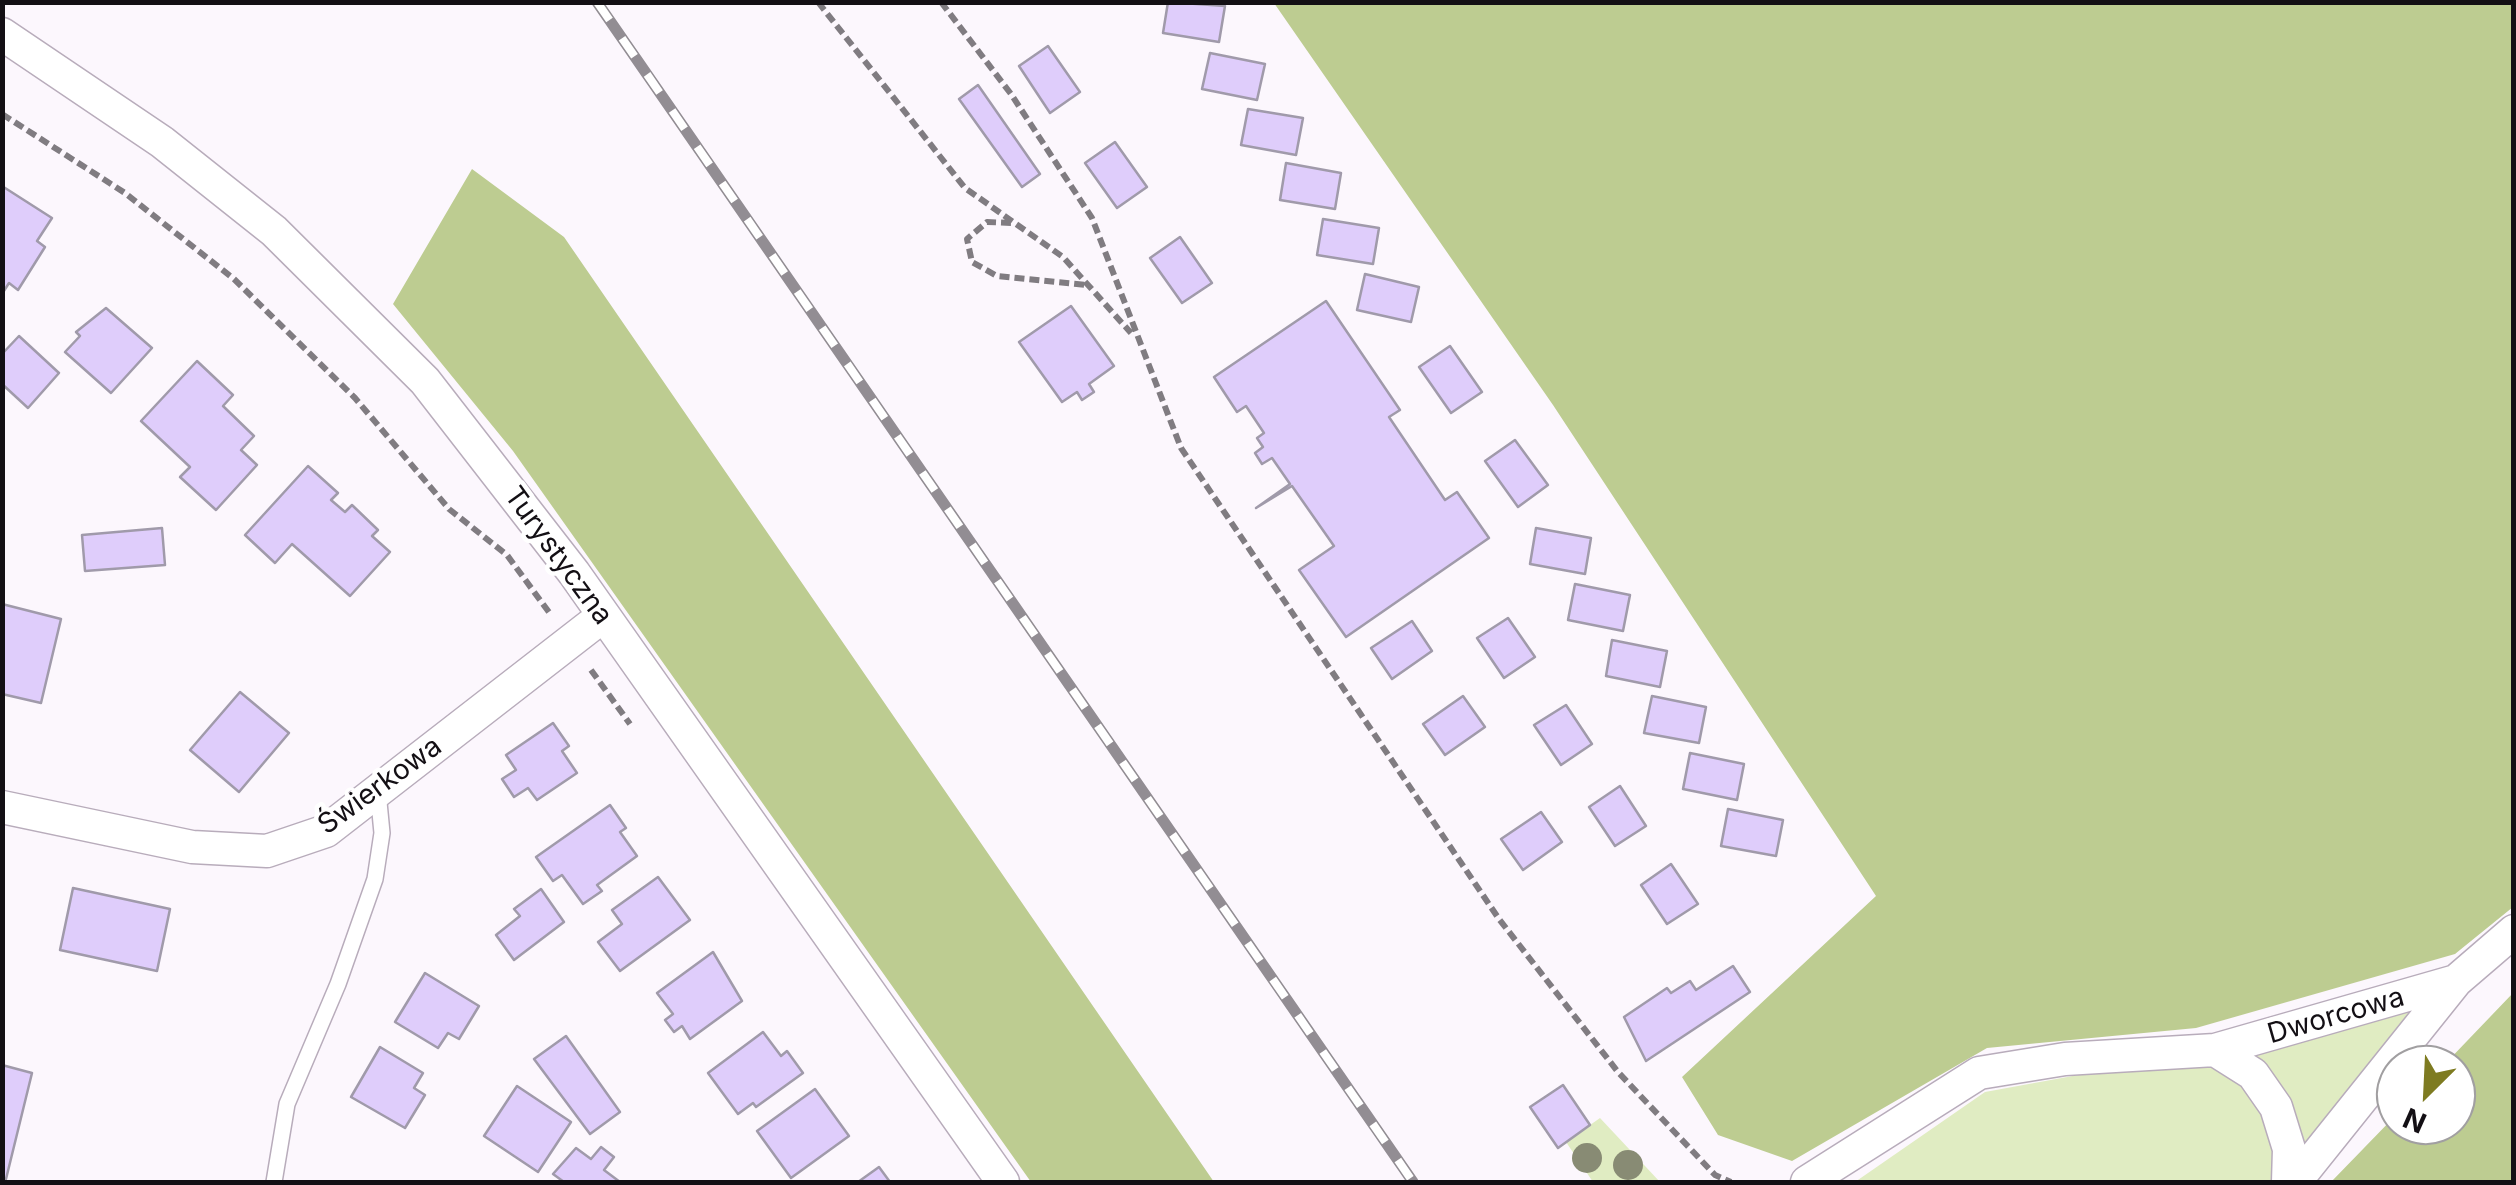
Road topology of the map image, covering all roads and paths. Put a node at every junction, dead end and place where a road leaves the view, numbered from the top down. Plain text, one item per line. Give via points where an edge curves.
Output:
1 (818, 2) edge
2 (941, 2) edge
3 (2, 34) edge
4 (2, 114) edge
5 (1012, 223) junction
6 (1089, 286) junction
7 (1135, 338) junction
8 (603, 616) junction
9 (570, 642) junction
10 (639, 736) dead end
11 (378, 792) junction
12 (2, 807) edge
13 (2514, 931) edge
14 (2456, 980) junction
15 (2215, 1050) junction
16 (274, 1182) edge
17 (1003, 1182) edge
18 (1731, 1182) edge
19 (1807, 1182) edge
20 (2292, 1182) edge

1 - 5 path via 965,188
2 - 7 path via 1092,218
3 - 8 street, Turystyczna via 162,142 274,231 425,381
4 - 9 path via 125,194 234,279 355,398 448,509 508,554
5 - 6 path via 1063,257
5 - 6 path via 986,222 968,239 972,262 997,276
6 - 7 path
7 - 18 path via 1181,448 1499,920 1618,1072 1715,1175
8 - 9 street, Świerkowa
8 - 17 street, Turystyczna
9 - 10 path
9 - 11 street, Świerkowa
11 - 12 street, Świerkowa via 326,831 267,851 192,847
11 - 16 lane via 382,833 375,878 287,1104
13 - 14 street, Dworcowa
14 - 15 street, Dworcowa
14 - 20 street, Dworcowa
15 - 19 street, Dworcowa via 2064,1058 1979,1073
15 - 20 street via 2253,1074 2276,1107

